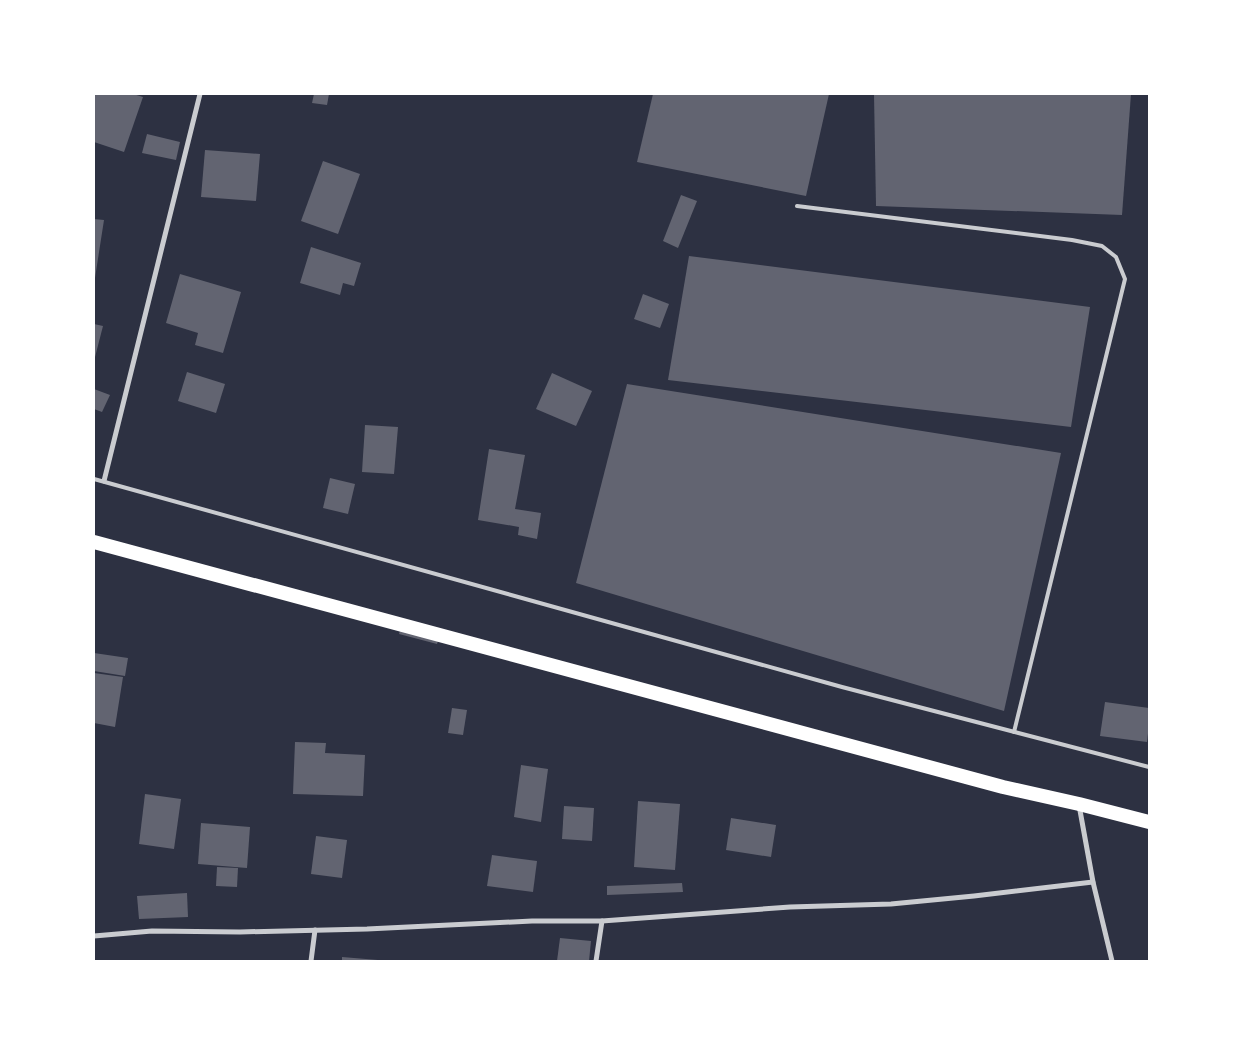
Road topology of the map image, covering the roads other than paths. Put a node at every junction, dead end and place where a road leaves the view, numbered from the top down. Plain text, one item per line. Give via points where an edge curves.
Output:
1 (200, 94) edge
2 (797, 206) dead end
3 (94, 478) edge
4 (104, 481) junction
5 (94, 542) edge
6 (1014, 732) junction
7 (1149, 767) edge
8 (1079, 804) junction
9 (1149, 822) edge
10 (1093, 882) junction
11 (602, 921) junction
12 (314, 930) junction
13 (94, 936) edge
14 (311, 961) edge
15 (596, 961) edge
16 (1112, 961) edge

1 - 4 street
2 - 6 lane via 1072,240 1102,246 1116,257 1119,264 1125,279
3 - 4 lane
4 - 6 lane
5 - 8 highway via 1003,788
6 - 7 lane
8 - 9 highway
8 - 10 street
10 - 11 street via 891,904 790,907
10 - 16 street
11 - 12 street via 532,920
11 - 15 street
12 - 13 street via 152,931
12 - 14 street

